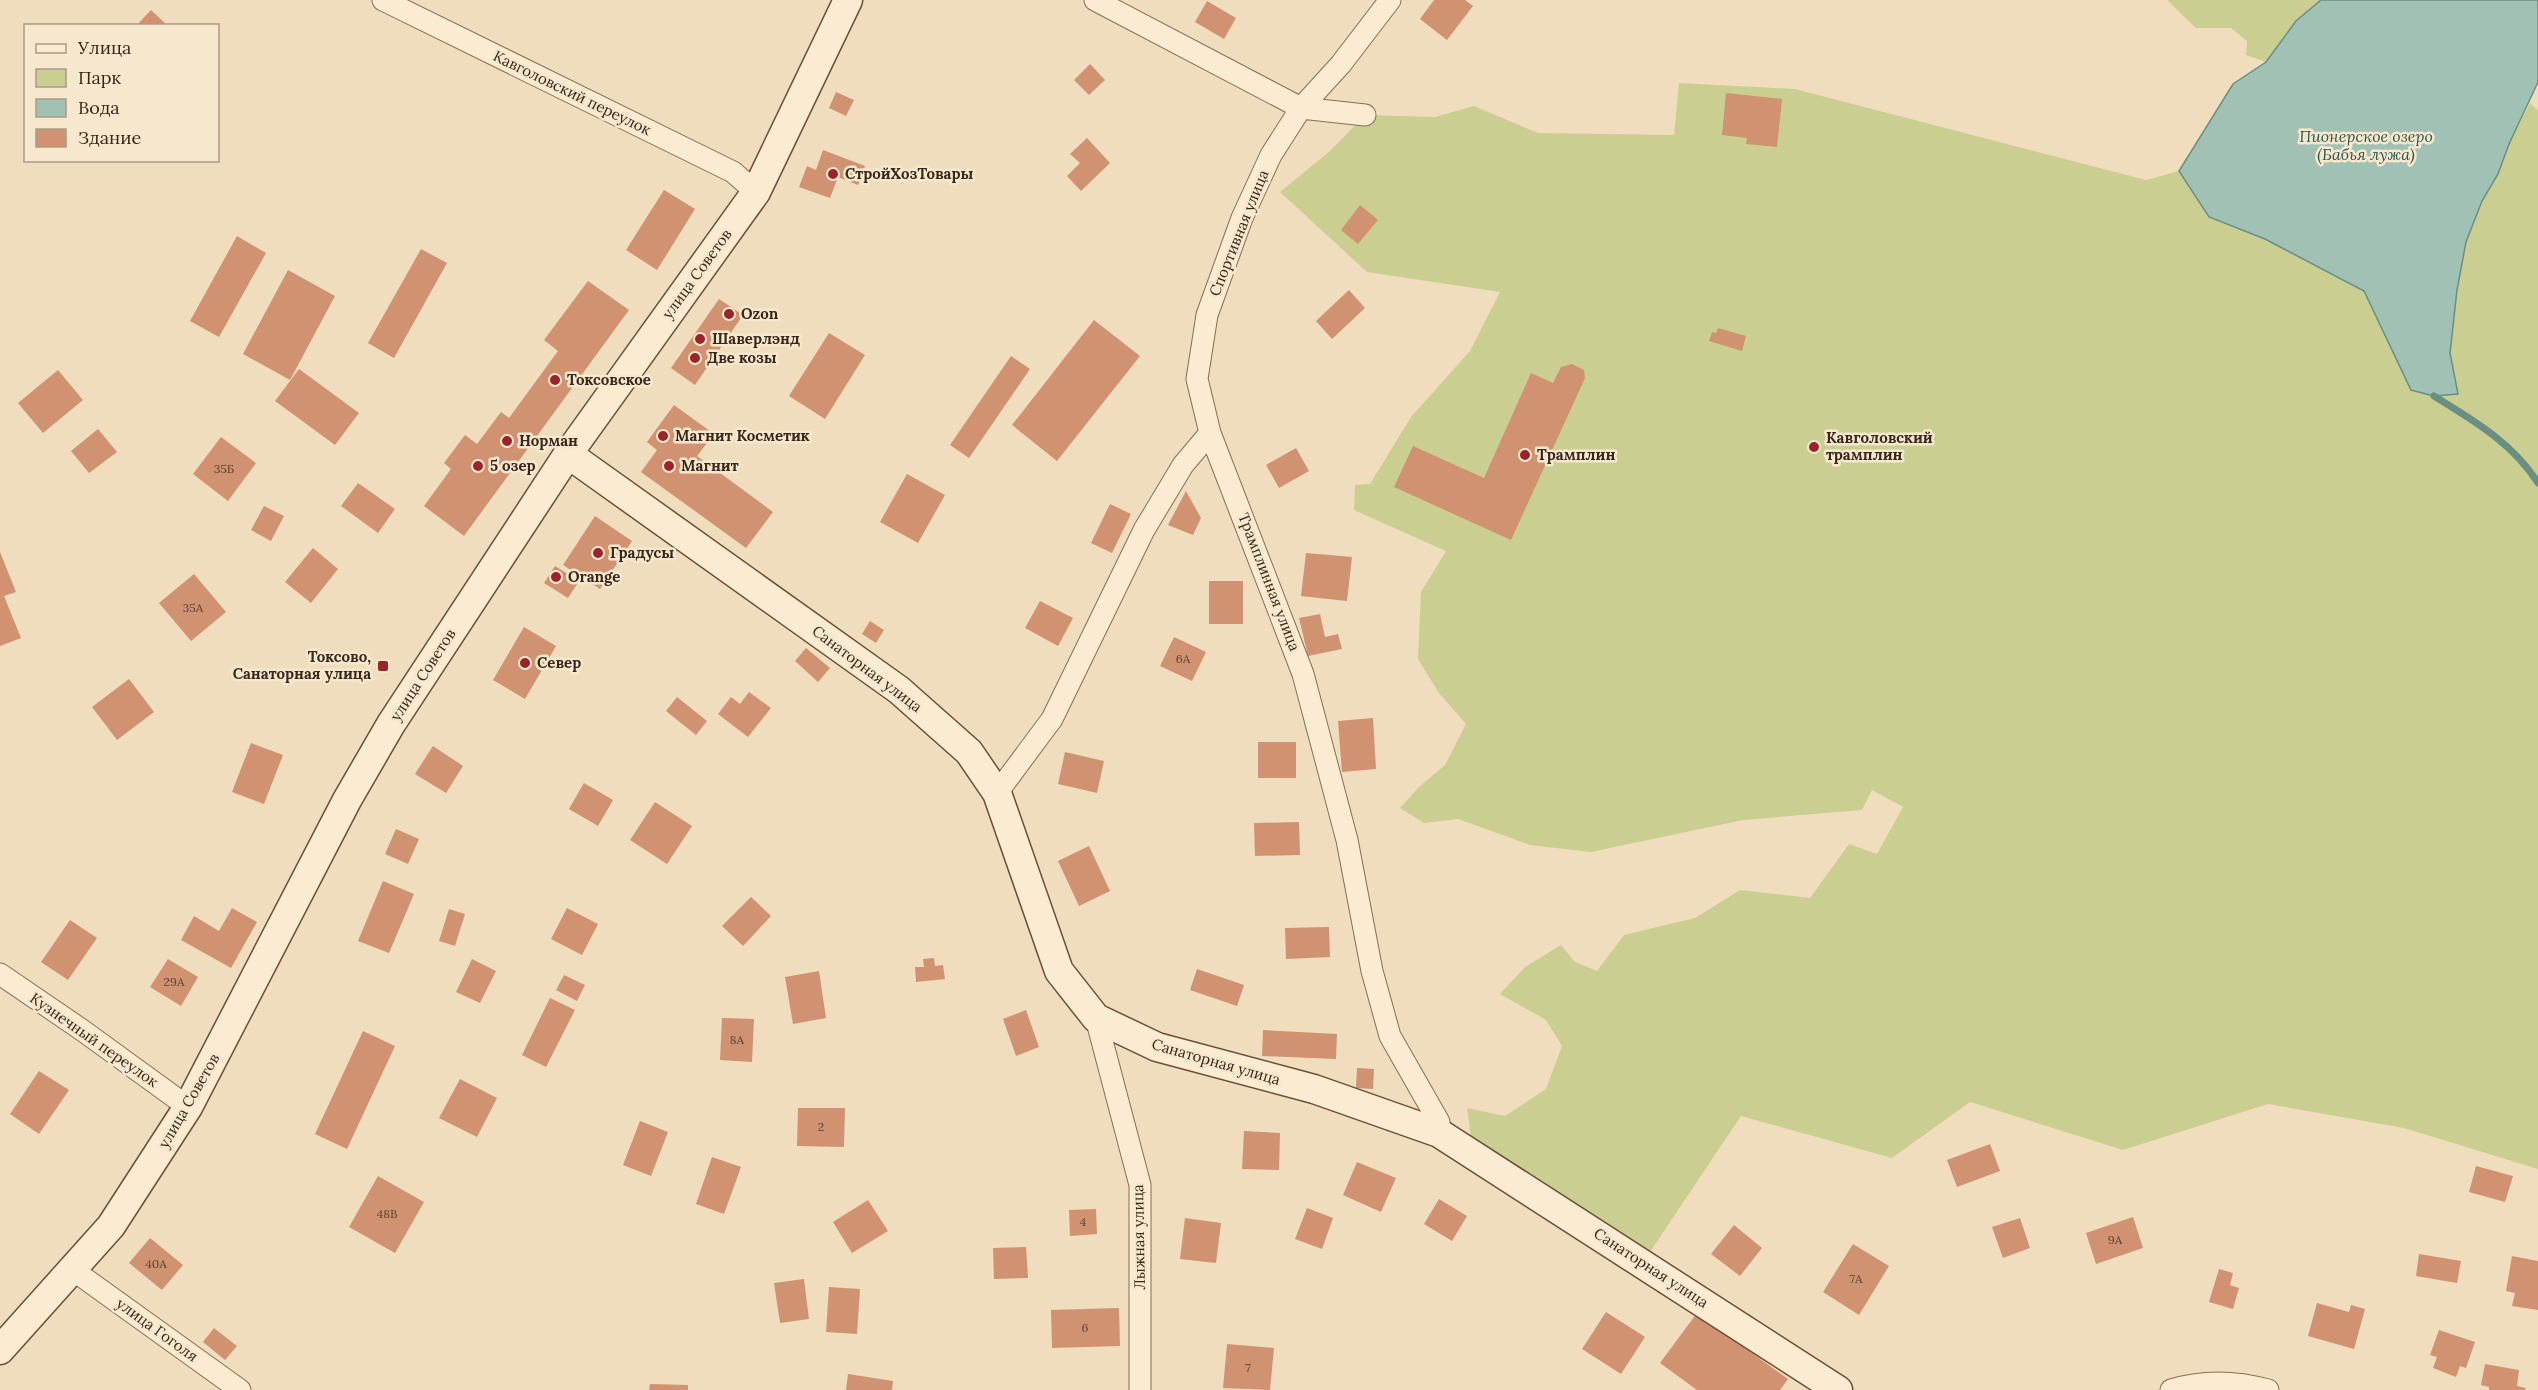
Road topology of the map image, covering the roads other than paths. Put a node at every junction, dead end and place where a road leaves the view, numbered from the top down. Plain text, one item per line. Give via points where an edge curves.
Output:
1 (383, 0) edge
2 (848, 0) edge
3 (1095, 0) edge
4 (1390, 0) edge
5 (1301, 108) junction
6 (1365, 115) dead end
7 (756, 192) junction
8 (1210, 433) junction
9 (568, 454) junction
10 (997, 793) junction
11 (0, 974) edge
12 (1096, 1018) junction
13 (188, 1107) junction
14 (1439, 1133) junction
15 (73, 1270) junction
16 (0, 1350) edge
17 (1838, 1389) edge
18 (240, 1390) edge
19 (1140, 1390) edge
20 (2171, 1390) edge
21 (2268, 1390) edge

1 - 7 street, Кавголовский переулок via 733,172
2 - 7 street, улица Советов
3 - 5 street
4 - 5 street, Спортивная улица
5 - 6 street
5 - 8 street, Спортивная улица via 1271,155 1242,218 1207,315 1197,379
7 - 9 street, улица Советов
8 - 10 street via 1183,465 1144,530 1052,719
8 - 14 street, Трамплинная улица via 1303,674 1347,840 1372,971 1390,1036 1439,1122
9 - 10 street, Санаторная улица via 899,690 969,752
9 - 13 street, улица Советов via 380,743
10 - 12 street, Санаторная улица via 1059,971
11 - 13 street, Кузнечный переулок
12 - 14 street, Санаторная улица via 1157,1047 1314,1089
12 - 19 street, Лыжная улица via 1140,1185
13 - 15 street, улица Советов via 111,1226
14 - 17 street, Санаторная улица
15 - 16 street, улица Советов
15 - 18 street, улица Гоголя
20 - 21 street via 2192,1383 2218,1382

